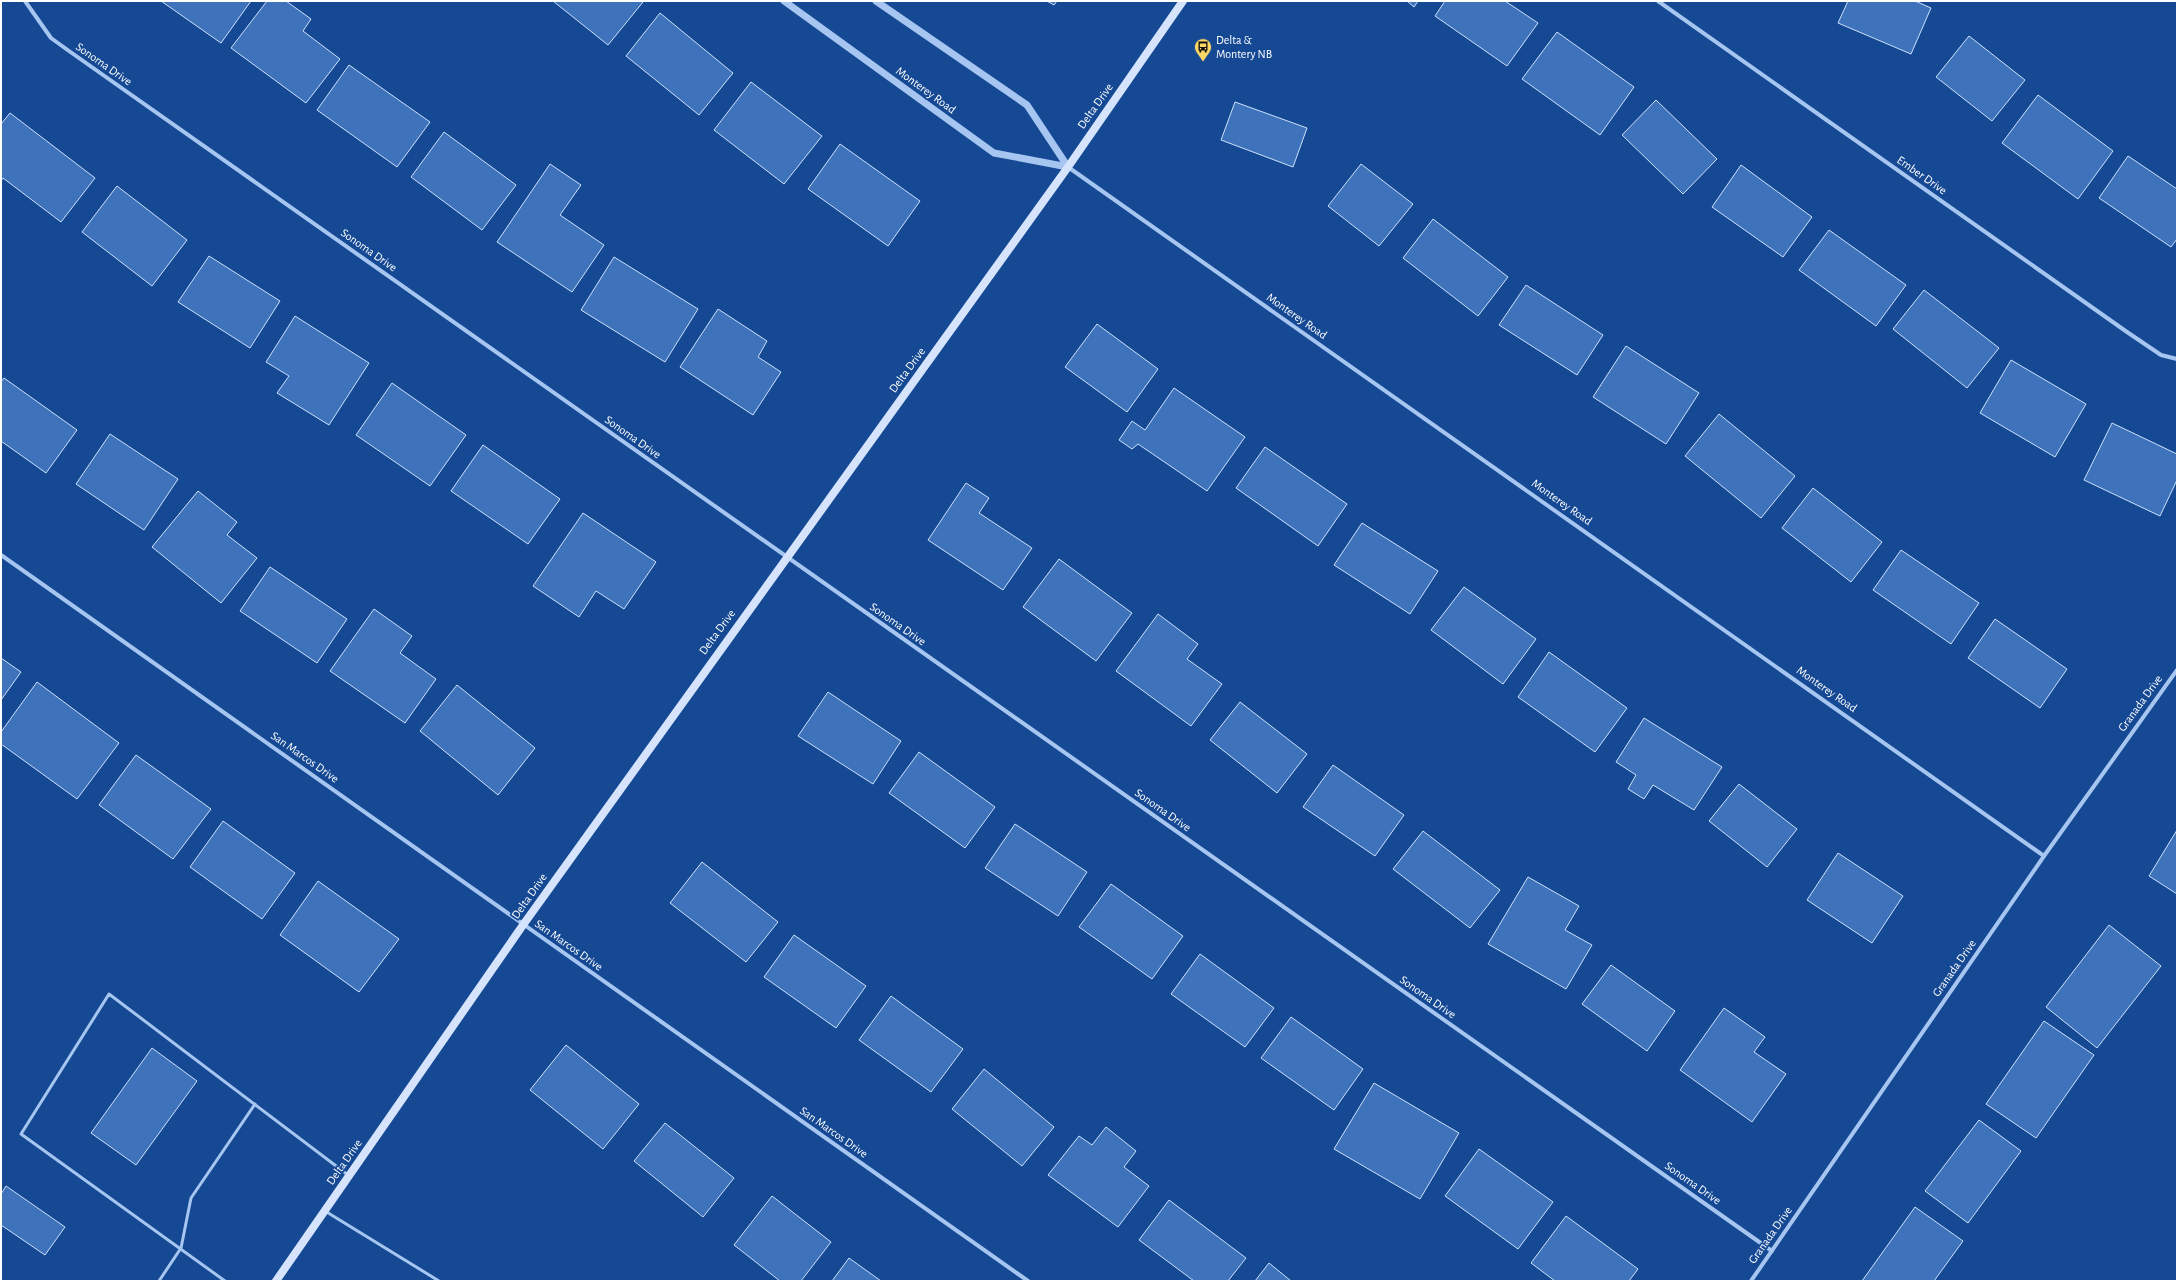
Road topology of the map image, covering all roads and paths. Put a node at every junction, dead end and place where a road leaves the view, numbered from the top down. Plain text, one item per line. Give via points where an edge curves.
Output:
1 (25, 1) edge
2 (784, 1) edge
3 (876, 1) edge
4 (1183, 1) edge
5 (1658, 1) edge
6 (1068, 167) junction
7 (2177, 359) edge
8 (1, 555) edge
9 (786, 557) junction
10 (2177, 670) edge
11 (2044, 856) junction
12 (523, 925) junction
13 (255, 1104) junction
14 (349, 1176) junction
15 (325, 1212) junction
16 (181, 1248) junction
17 (1772, 1251) junction
18 (159, 1281) edge
19 (225, 1281) edge
20 (276, 1281) edge
21 (439, 1281) edge
22 (1028, 1281) edge
23 (1751, 1281) edge

1 - 9 street, Sonoma Drive via 51,38
2 - 6 street, Monterey Road via 994,153
3 - 6 street, Monterey Road via 1027,105
4 - 6 main road, Delta Drive
5 - 7 street, Ember Drive via 2161,355
6 - 9 main road, Delta Drive
6 - 11 street, Monterey Road
8 - 12 street, San Marcos Drive
9 - 12 main road, Delta Drive
9 - 17 street, Sonoma Drive
10 - 11 street, Granada Drive
11 - 17 street, Granada Drive
12 - 14 main road, Delta Drive
12 - 22 street, San Marcos Drive
13 - 14 lane
13 - 16 lane via 191,1198
13 - 16 lane via 109,994 21,1134
14 - 15 main road, Delta Drive
15 - 20 main road, Delta Drive
15 - 21 lane
16 - 18 lane
16 - 19 lane
17 - 23 street, Granada Drive

